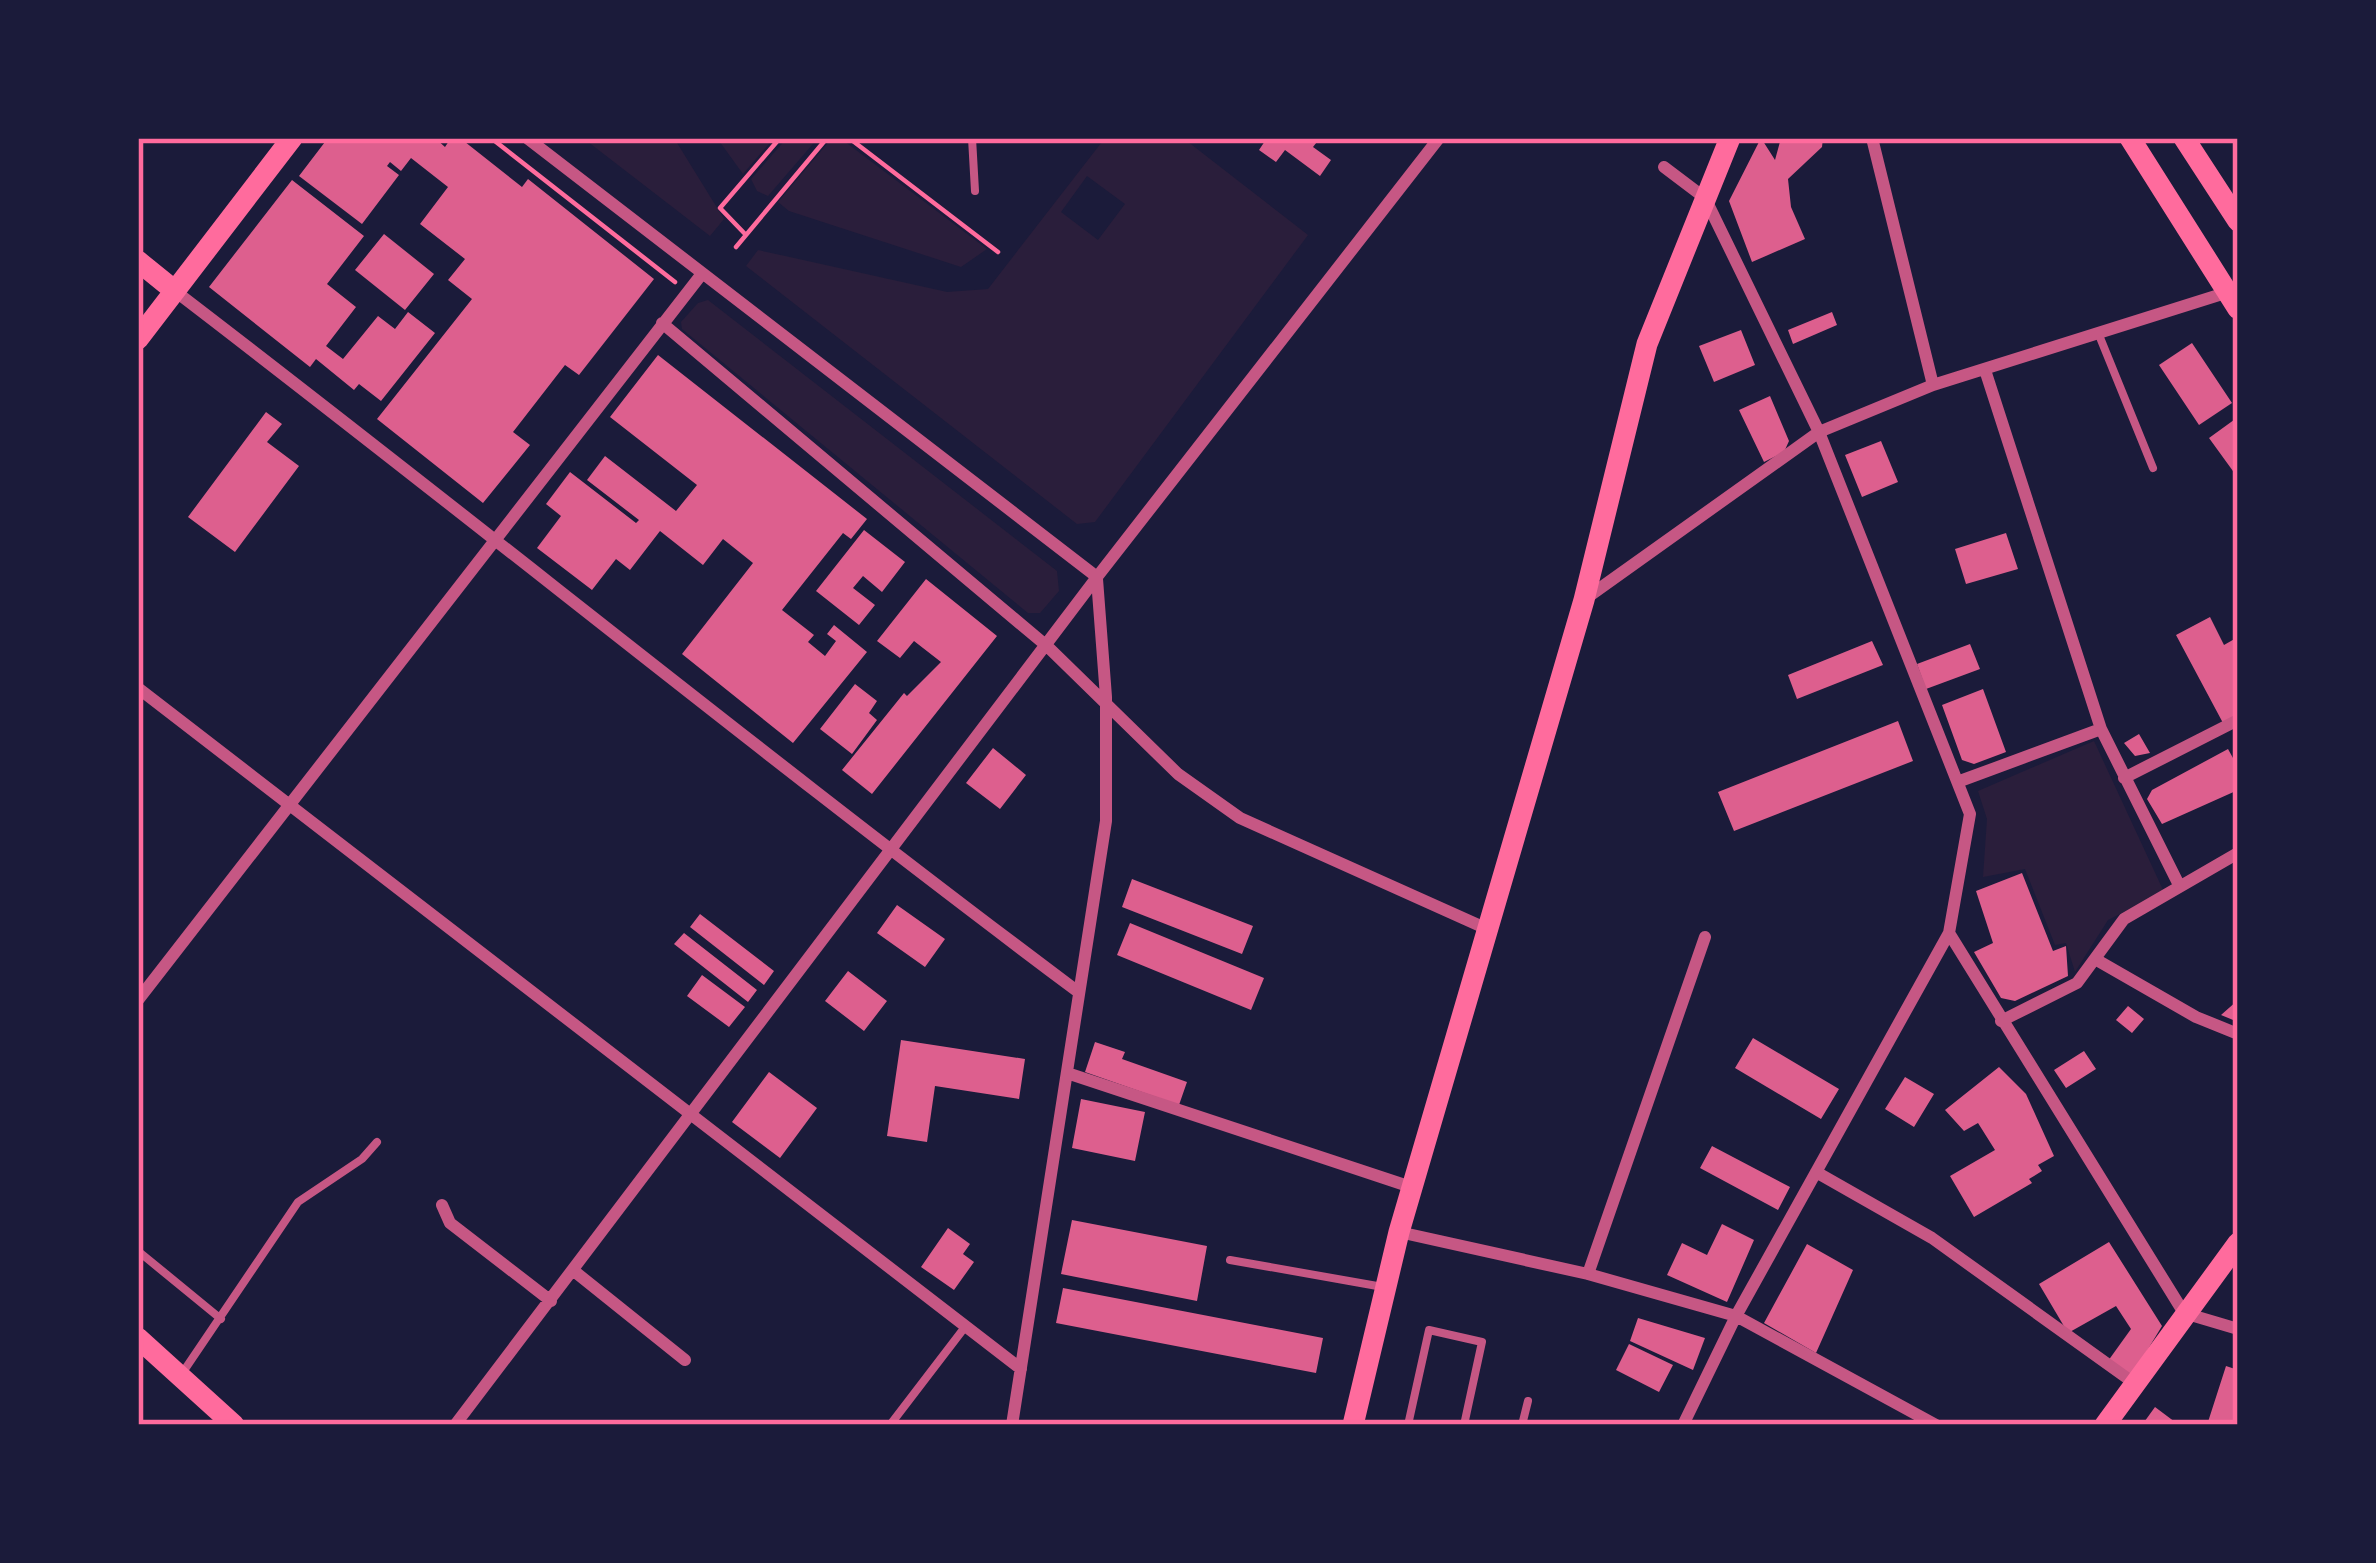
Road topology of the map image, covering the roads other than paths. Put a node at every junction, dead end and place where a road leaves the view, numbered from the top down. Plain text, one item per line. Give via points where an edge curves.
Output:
1 (292, 138) edge
2 (527, 138) edge
3 (972, 138) edge
4 (1438, 138) edge
5 (1730, 138) edge
6 (1872, 138) edge
7 (2130, 138) edge
8 (2184, 138) edge
9 (1664, 167) dead end
10 (975, 191) dead end
11 (1705, 198) junction
12 (2238, 220) edge
13 (138, 261) edge
14 (701, 275) junction
15 (175, 291) junction
16 (2235, 297) edge
17 (662, 323) junction
18 (2099, 335) junction
19 (138, 339) edge
20 (1986, 373) junction
21 (1934, 385) junction
22 (1820, 432) junction
23 (2153, 468) dead end
24 (497, 537) junction
25 (1097, 578) junction
26 (1584, 600) junction
27 (1048, 646) junction
28 (138, 688) edge
29 (1106, 697) junction
30 (2238, 720) edge
31 (2101, 729) junction
32 (2124, 778) junction
33 (1960, 781) junction
34 (289, 805) junction
35 (891, 852) junction
36 (2238, 853) edge
37 (2178, 883) junction
38 (1485, 928) junction
39 (1949, 933) junction
40 (1705, 937) dead end
41 (2095, 959) junction
42 (1077, 991) junction
43 (138, 1000) edge
44 (2001, 1022) junction
45 (2238, 1034) edge
46 (1067, 1073) junction
47 (691, 1120) junction
48 (377, 1142) dead end
49 (1816, 1172) junction
50 (1415, 1189) junction
51 (442, 1205) dead end
52 (1400, 1232) junction
53 (2238, 1243) edge
54 (138, 1251) edge
55 (1230, 1260) dead end
56 (574, 1271) junction
57 (1588, 1274) junction
58 (1384, 1288) junction
59 (551, 1301) junction
60 (2184, 1313) junction
61 (1736, 1316) junction
62 (221, 1318) junction
63 (965, 1327) junction
64 (2238, 1330) edge
65 (138, 1338) edge
66 (686, 1360) dead end
67 (1021, 1369) junction
68 (180, 1376) junction
69 (2134, 1384) junction
70 (1528, 1401) dead end
71 (234, 1425) edge
72 (455, 1425) edge
73 (890, 1425) edge
74 (1012, 1425) edge
75 (1353, 1425) edge
76 (1408, 1425) edge
77 (1464, 1425) edge
78 (1522, 1425) edge
79 (1683, 1425) edge
80 (1936, 1425) edge
81 (2105, 1425) edge

1 - 15 main road
2 - 14 street
3 - 10 lane
4 - 25 street
5 - 11 main road
6 - 21 street
7 - 16 main road
8 - 12 main road
9 - 11 street
11 - 22 street
11 - 26 main road via 1647,344
13 - 15 main road
14 - 17 street
14 - 25 street
15 - 19 main road
15 - 24 street
16 - 18 street
17 - 24 street
17 - 27 street
18 - 20 street
18 - 23 lane
20 - 21 street
20 - 31 street
21 - 22 street
22 - 26 street
22 - 33 street
24 - 34 street
24 - 35 street
25 - 27 street
25 - 29 street
26 - 38 main road
27 - 29 street
27 - 35 street
28 - 34 street
29 - 38 street via 1178,774 1240,818
29 - 42 street via 1106,821
30 - 32 street
31 - 32 street
31 - 33 street
32 - 37 street
33 - 39 street via 1970,814
34 - 43 street
34 - 47 street
35 - 42 street
35 - 47 street
36 - 37 street
37 - 41 street via 2124,919
38 - 50 main road
39 - 44 street
39 - 49 street
40 - 57 street
41 - 44 street via 2077,983
41 - 45 street
42 - 46 street
44 - 60 street
46 - 50 street
46 - 67 street
47 - 56 street
47 - 63 street
48 - 62 lane via 298,1202
49 - 61 street
49 - 69 street via 1931,1238
50 - 52 main road
51 - 59 street via 450,1223
52 - 57 street
52 - 58 main road
53 - 60 main road
54 - 62 lane
55 - 58 lane
56 - 59 street
56 - 66 street
57 - 61 street
58 - 75 main road
59 - 72 street
60 - 64 street
60 - 69 main road
61 - 79 street
61 - 80 street
62 - 68 lane
63 - 67 street
63 - 73 lane
65 - 68 main road
67 - 74 street
68 - 71 main road
69 - 81 main road
70 - 78 lane
76 - 77 lane via 1429,1330 1482,1342

